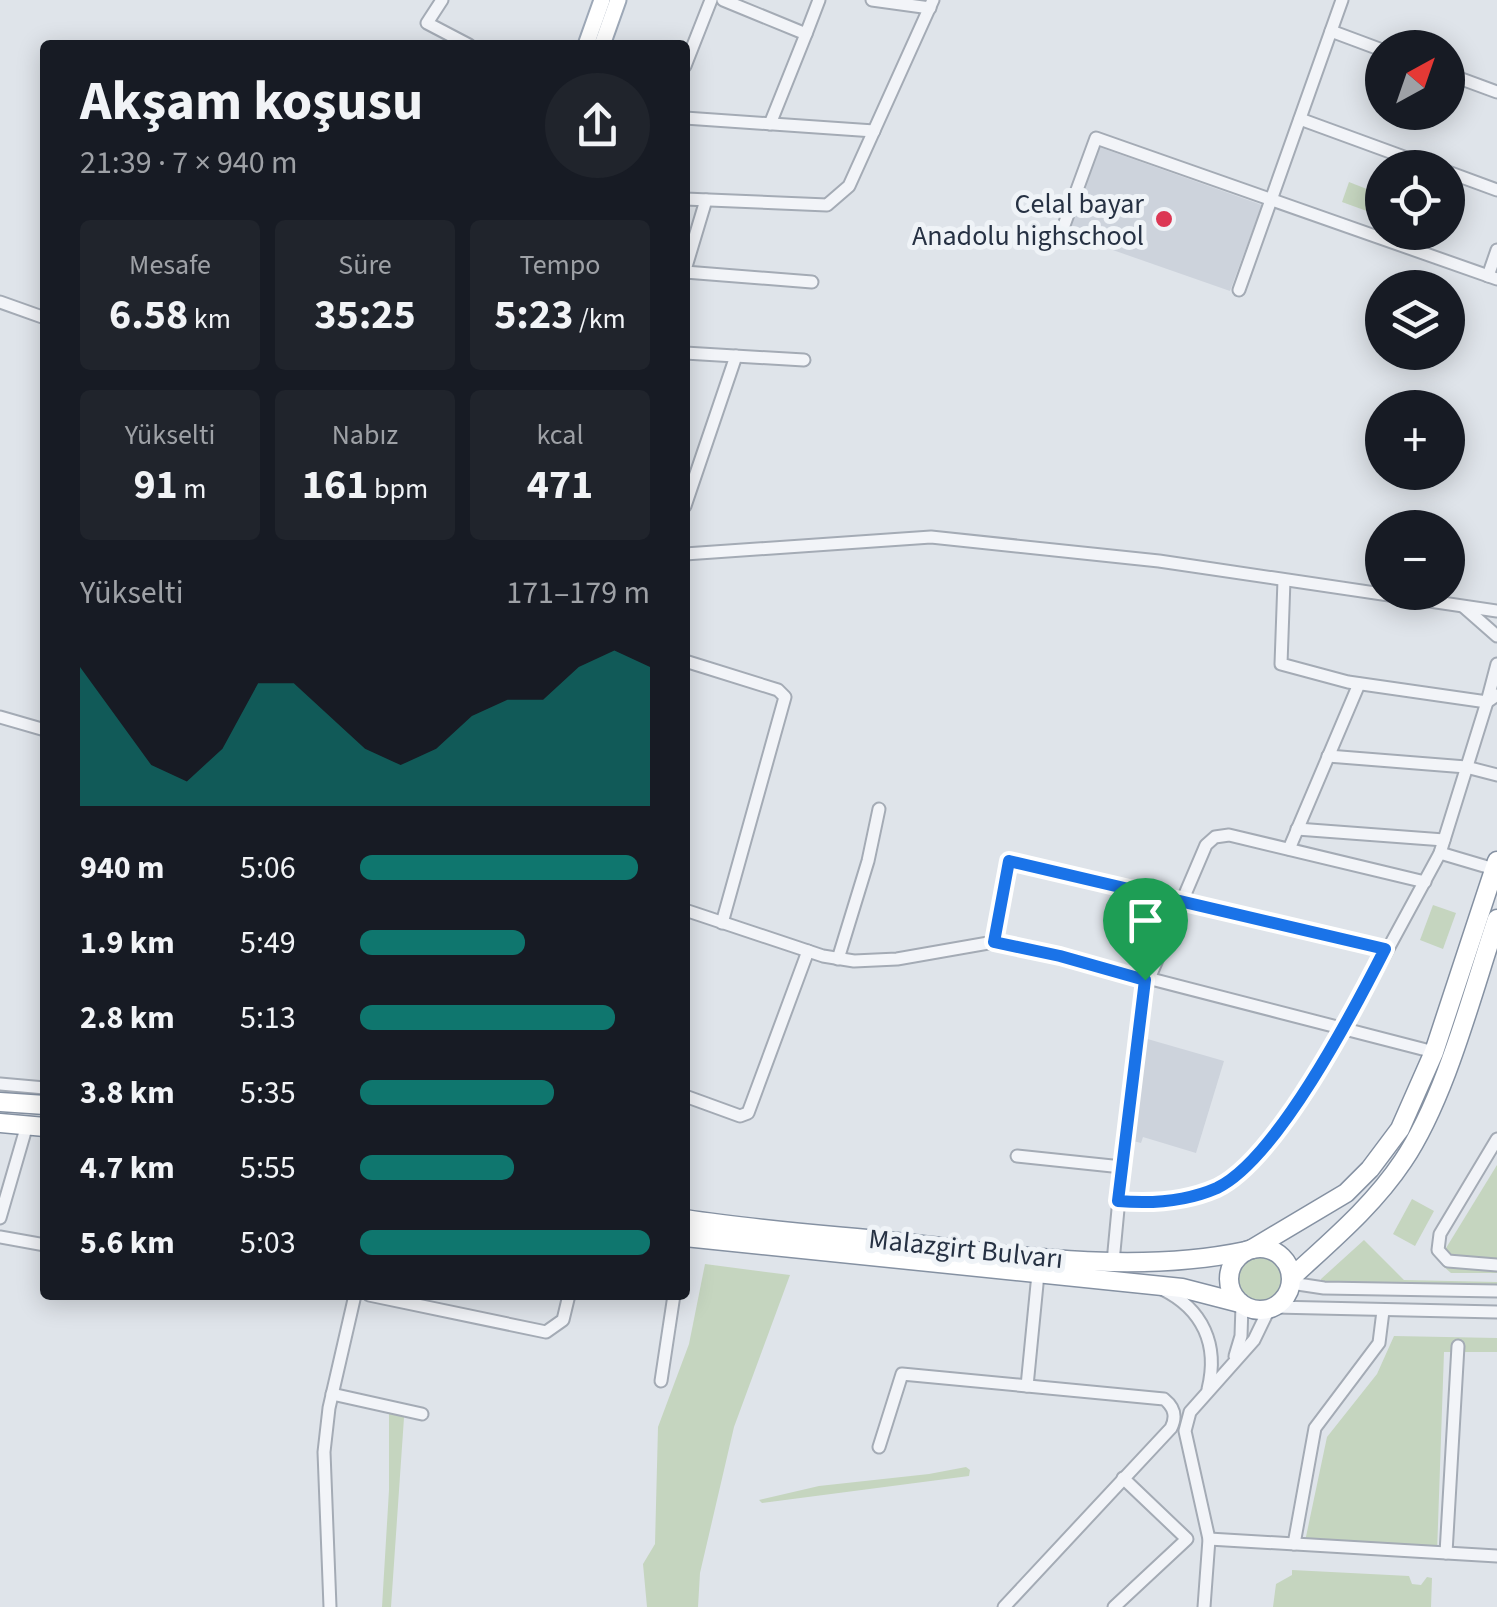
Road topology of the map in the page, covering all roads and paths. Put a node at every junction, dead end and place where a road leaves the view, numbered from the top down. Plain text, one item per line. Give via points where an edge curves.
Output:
1 (442, 0) edge
2 (602, 0) edge
3 (618, 0) edge
4 (711, 0) edge
5 (723, 0) edge
6 (819, 0) edge
7 (872, 0) edge
8 (1342, 0) edge
9 (931, 4) edge
10 (1331, 31) junction
11 (806, 34) junction
12 (460, 40) edge
13 (588, 40) edge
14 (604, 40) edge
15 (1365, 44) edge
16 (690, 53) edge
17 (1465, 80) edge
18 (1497, 92) edge
19 (690, 118) edge
20 (1300, 119) junction
21 (770, 124) junction
22 (874, 131) junction
23 (1385, 150) edge
24 (1465, 178) edge
25 (1497, 190) edge
26 (1272, 198) junction
27 (690, 199) edge
28 (706, 200) junction
29 (1063, 228) dead end
30 (1497, 250) edge
31 (690, 254) edge
32 (690, 271) edge
33 (1492, 278) edge
34 (812, 282) dead end
35 (1239, 290) dead end
36 (0, 302) edge
37 (40, 316) edge
38 (690, 353) edge
39 (736, 356) junction
40 (804, 360) dead end
41 (690, 491) edge
42 (690, 554) edge
43 (1284, 580) junction
44 (1365, 592) edge
45 (1465, 607) edge
46 (1465, 608) edge
47 (1497, 611) edge
48 (1497, 636) edge
49 (690, 664) edge
50 (1497, 664) edge
51 (1358, 684) junction
52 (1492, 699) edge
53 (0, 717) edge
54 (40, 729) edge
55 (1328, 756) junction
56 (1466, 767) junction
57 (1497, 775) edge
58 (879, 809) dead end
59 (1298, 829) junction
60 (1442, 846) junction
61 (1289, 849) junction
62 (1496, 865) edge
63 (1425, 882) junction
64 (1182, 900) junction
65 (690, 912) edge
66 (1497, 919) edge
67 (722, 923) junction
68 (994, 942) junction
69 (1385, 949) junction
70 (808, 951) junction
71 (838, 959) junction
72 (1147, 981) junction
73 (1344, 1030) junction
74 (1434, 1052) junction
75 (0, 1084) edge
76 (40, 1088) edge
77 (690, 1098) edge
78 (0, 1102) edge
79 (40, 1104) edge
80 (0, 1123) edge
81 (36, 1126) edge
82 (1497, 1140) edge
83 (1017, 1156) dead end
84 (1122, 1167) junction
85 (1118, 1201) junction
86 (0, 1218) edge
87 (690, 1220) edge
88 (0, 1238) edge
89 (690, 1238) edge
90 (40, 1243) edge
91 (1249, 1250) junction
92 (1114, 1262) junction
93 (1497, 1265) edge
94 (1038, 1274) junction
95 (1291, 1280) junction
96 (1149, 1284) junction
97 (1497, 1291) edge
98 (354, 1300) edge
99 (394, 1300) edge
100 (568, 1300) edge
101 (673, 1300) edge
102 (1241, 1304) junction
103 (1271, 1308) junction
104 (1383, 1311) junction
105 (1497, 1312) edge
106 (1458, 1346) dead end
107 (1232, 1365) junction
108 (661, 1381) dead end
109 (1027, 1386) junction
110 (332, 1394) junction
111 (1206, 1394) junction
112 (422, 1414) dead end
113 (1174, 1416) junction
114 (1188, 1420) junction
115 (878, 1448) dead end
116 (1123, 1478) junction
117 (1209, 1539) junction
118 (1294, 1544) junction
119 (1446, 1553) junction
120 (1497, 1556) edge
121 (1116, 1606) edge
122 (330, 1607) edge
123 (1004, 1607) edge
124 (1204, 1607) edge

1 - 12 street via 427,23
2 - 13 main road
3 - 14 main road
4 - 16 street
5 - 11 street
6 - 11 street
7 - 9 street
8 - 10 street
9 - 22 street
10 - 15 street
10 - 20 street
11 - 21 street
17 - 18 street
19 - 21 street
20 - 23 street
20 - 26 street
21 - 22 street
22 - 28 street via 849,186 827,205
24 - 25 street
26 - 29 street via 1096,138
26 - 33 street
26 - 35 street
27 - 28 street
28 - 31 street
30 - 33 street
32 - 34 street
36 - 37 street
38 - 39 street
39 - 40 street
39 - 41 street
42 - 43 street via 931,536
43 - 44 street
43 - 51 street via 1281,664
45 - 47 street
46 - 48 street
49 - 67 street via 778,690 785,698
50 - 52 street
51 - 52 street
51 - 55 street
52 - 56 street
53 - 54 street
55 - 56 street
55 - 59 street
56 - 57 street
56 - 60 street
58 - 71 street
59 - 60 street
59 - 61 street
60 - 62 street
60 - 63 street
61 - 63 street
61 - 64 street via 1215,837
62 - 74 highway
63 - 69 street
64 - 68 street via 1009,861
64 - 69 street
64 - 72 street
65 - 67 street
66 - 95 highway via 1414,1143 1357,1218
67 - 70 street
68 - 71 street via 911,958
68 - 72 street
69 - 73 street
70 - 71 street
70 - 77 street via 748,1113
72 - 73 street
72 - 84 street
73 - 74 street
73 - 85 street via 1264,1148 1236,1175 1184,1198
74 - 91 highway via 1408,1115 1370,1169 1346,1192
75 - 76 street
78 - 79 highway
80 - 81 highway
81 - 86 street
82 - 93 street via 1440,1234 1438,1250 1448,1261
83 - 84 street
84 - 85 street
85 - 92 street
87 - 92 highway, Malazgirt Bulvarı
88 - 90 street
89 - 94 highway, Malazgirt Bulvarı
91 - 92 highway, Malazgirt Bulvarı via 1178,1262
91 - 95 highway via 1281,1256
91 - 102 highway via 1229,1275
94 - 96 highway, Malazgirt Bulvarı
94 - 109 street
95 - 97 street via 1324,1288
95 - 103 highway via 1284,1300
96 - 102 highway, Malazgirt Bulvarı
96 - 111 street via 1185,1303 1205,1328 1212,1358
98 - 110 street
99 - 100 street via 546,1332 563,1320
101 - 108 street
102 - 103 highway
102 - 107 street
103 - 104 street
103 - 107 street
104 - 105 street
104 - 118 street via 1378,1342 1315,1428
106 - 119 street
107 - 111 street
109 - 113 street via 1164,1399
109 - 115 street via 902,1374
110 - 112 street
110 - 122 street via 324,1452
111 - 114 street
113 - 114 street
113 - 116 street via 1171,1428
114 - 117 street
116 - 121 street via 1187,1540
116 - 123 street
117 - 118 street
117 - 124 street
118 - 119 street
119 - 120 street

